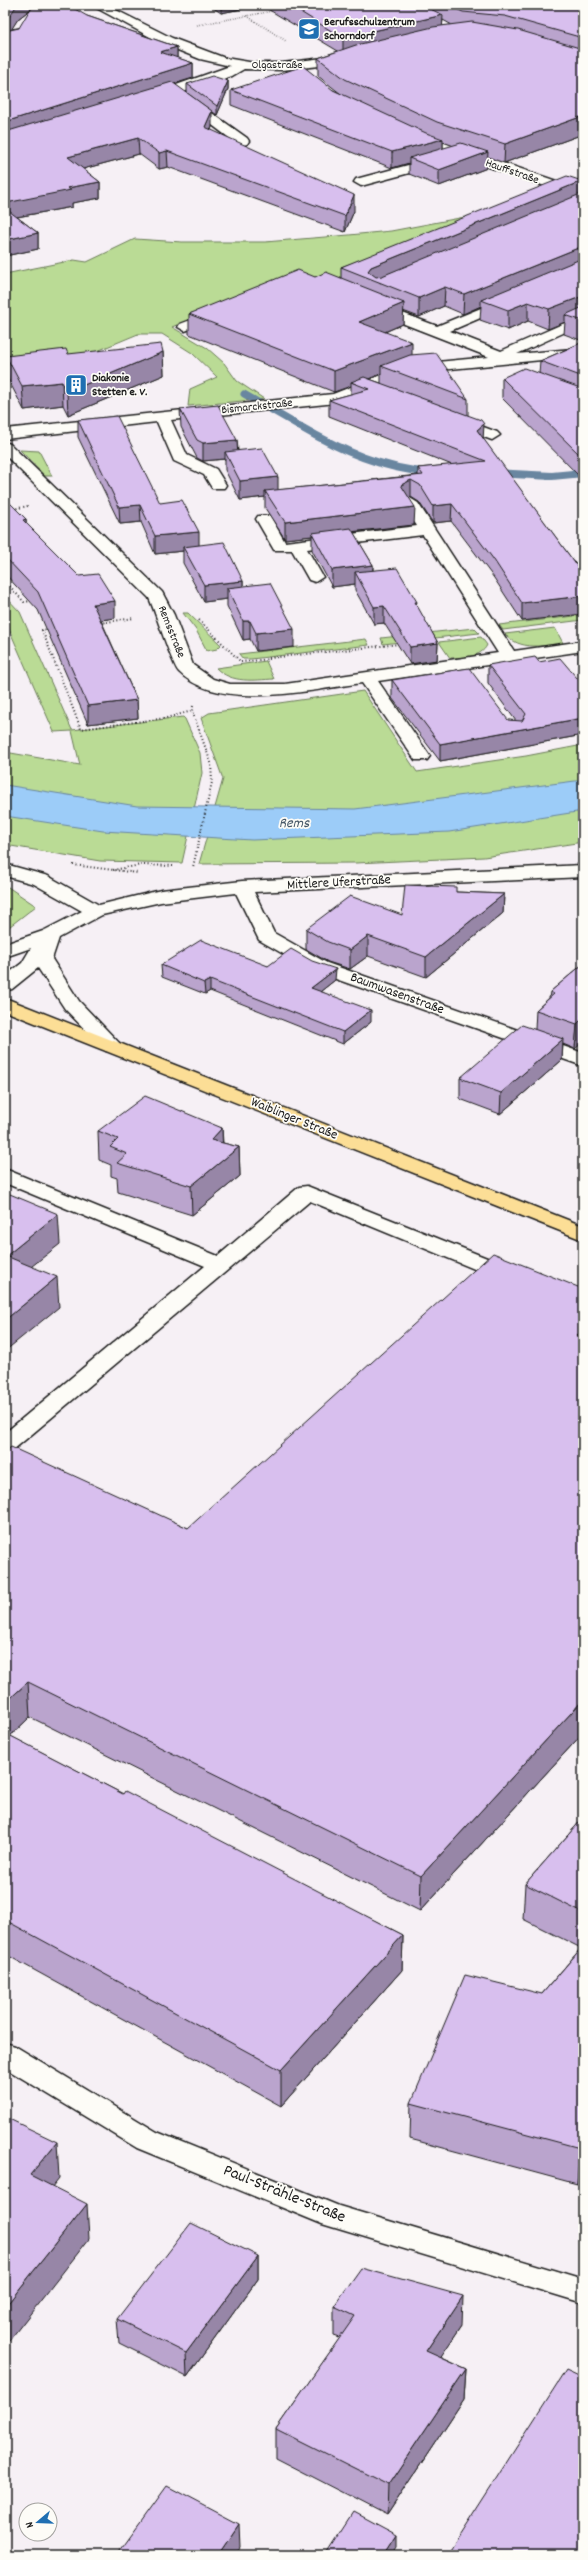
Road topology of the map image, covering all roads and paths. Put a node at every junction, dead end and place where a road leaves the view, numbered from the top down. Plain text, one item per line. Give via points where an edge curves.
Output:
1 (97, 5) edge
2 (274, 10) dead end
3 (246, 16) junction
4 (152, 34) junction
5 (364, 56) edge
6 (320, 63) junction
7 (242, 65) junction
8 (296, 67) junction
9 (308, 77) edge
10 (176, 91) junction
11 (139, 103) edge
12 (403, 131) edge
13 (226, 146) edge
14 (462, 154) junction
15 (361, 182) dead end
16 (581, 202) edge
17 (520, 296) edge
18 (364, 302) edge
19 (229, 309) edge
20 (583, 319) edge
21 (185, 327) dead end
22 (438, 331) junction
23 (583, 352) edge
24 (505, 358) junction
25 (474, 363) junction
26 (504, 374) dead end
27 (363, 386) junction
28 (385, 394) edge
29 (442, 416) edge
30 (162, 417) junction
31 (5, 434) edge
32 (492, 436) dead end
33 (5, 447) edge
34 (218, 485) dead end
35 (410, 503) edge
36 (264, 519) dead end
37 (427, 530) junction
38 (297, 546) junction
39 (315, 578) dead end
40 (5, 581) edge
41 (36, 600) edge
42 (166, 615) junction
43 (95, 623) edge
44 (52, 628) edge
45 (408, 643) edge
46 (583, 646) edge
47 (551, 652) junction
48 (269, 658) dead end
49 (510, 658) junction
50 (565, 668) edge
51 (367, 678) junction
52 (207, 683) junction
53 (192, 712) junction
54 (421, 756) dead end
55 (70, 865) dead end
56 (178, 866) dead end
57 (185, 866) dead end
58 (5, 870) edge
59 (583, 871) edge
60 (242, 887) junction
61 (96, 911) junction
62 (50, 935) junction
63 (5, 951) edge
64 (5, 985) edge
65 (5, 1004) edge
66 (113, 1047) junction
67 (583, 1060) edge
68 (5, 1175) edge
69 (583, 1234) edge
70 (219, 1264) junction
71 (525, 1282) edge
72 (5, 1446) edge
73 (5, 2054) edge
74 (583, 2291) edge

1 - 4 street, Olgastraße
2 - 3 path
3 - 4 path
3 - 6 path
4 - 7 street, Olgastraße via 199,53
5 - 6 street, Olgastraße
6 - 8 street, Olgastraße
7 - 8 street, Olgastraße
7 - 10 street
8 - 9 street
10 - 11 street
10 - 13 street via 242,141
12 - 14 street, Hauffstraße
14 - 15 street
14 - 16 street, Hauffstraße
17 - 22 street
18 - 22 street, Bismarckstraße
19 - 21 street
20 - 24 street, Bismarckstraße
22 - 24 street, Bismarckstraße
23 - 24 street, Bismarckstraße
24 - 25 street, Bismarckstraße
25 - 26 street
25 - 27 street, Bismarckstraße via 406,369
27 - 28 street
27 - 30 street, Bismarckstraße via 336,398
29 - 32 street
30 - 31 street, Bismarckstraße
30 - 34 street via 180,458 210,472
33 - 42 street, Remsstraße via 64,502 152,592
35 - 37 street
36 - 38 street via 280,547
37 - 38 street
37 - 49 street
38 - 39 street
40 - 41 path via 24,602
42 - 43 path
42 - 52 street, Remsstraße via 185,668
44 - 53 path via 42,630 81,729
45 - 48 path
46 - 47 street, Remsstraße
47 - 49 street, Remsstraße
47 - 50 street
49 - 51 street, Remsstraße via 468,671
51 - 52 street, Remsstraße via 285,689 255,690 230,689
51 - 54 street
52 - 53 path via 194,700
53 - 57 path via 211,763 212,782 193,867
55 - 56 path via 109,871 141,865
58 - 61 street via 41,880
59 - 60 street, Mittlere Uferstraße
60 - 61 street, Mittlere Uferstraße via 161,896
60 - 67 street, Baumwasenstraße via 266,936 320,967
61 - 62 street, Mittlere Uferstraße
62 - 63 street, Mittlere Uferstraße
62 - 64 street, Mittlere Uferstraße via 29,967
62 - 66 street via 42,959 72,1005
65 - 66 main road, Waiblinger Straße
66 - 69 main road, Waiblinger Straße
68 - 70 street
70 - 71 street via 307,1192
70 - 72 street
73 - 74 street, Paul-Strähle-Straße via 147,2140 324,2213

